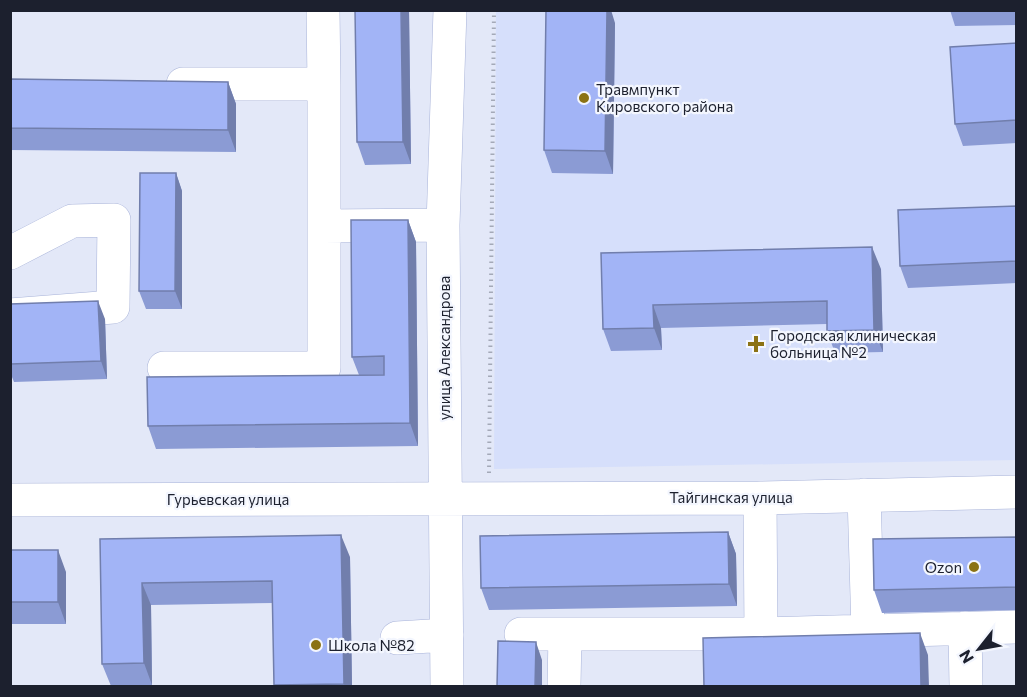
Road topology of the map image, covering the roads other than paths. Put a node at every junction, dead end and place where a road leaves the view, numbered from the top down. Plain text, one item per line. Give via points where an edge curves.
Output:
1 (323, 10) edge
2 (450, 10) edge
3 (150, 84) edge
4 (324, 84) junction
5 (443, 225) junction
6 (324, 226) junction
7 (10, 253) edge
8 (10, 315) edge
9 (164, 368) dead end
10 (1017, 492) edge
11 (864, 495) junction
12 (445, 498) junction
13 (760, 498) junction
14 (10, 500) edge
15 (1017, 627) edge
16 (965, 628) junction
17 (868, 630) junction
18 (521, 634) dead end
19 (761, 634) junction
20 (447, 635) junction
21 (565, 635) junction
22 (397, 638) dead end
23 (447, 687) edge
24 (564, 687) edge
25 (966, 687) edge

1 - 4 street
2 - 5 street, улица Александрова
3 - 4 street
4 - 6 street
5 - 6 street
5 - 12 street, улица Александрова
6 - 9 street via 324,368
7 - 8 street via 72,221 114,220 113,307
10 - 11 street, Тайгинская улица
11 - 13 street, Тайгинская улица
11 - 17 street
12 - 13 street, Тайгинская улица
12 - 14 street, Гурьевская улица
12 - 20 street, улица Александрова
13 - 19 street
15 - 16 street
16 - 17 street
16 - 25 street
17 - 19 street
18 - 21 street
19 - 21 street
20 - 22 street
20 - 23 street, улица Александрова
21 - 24 street

